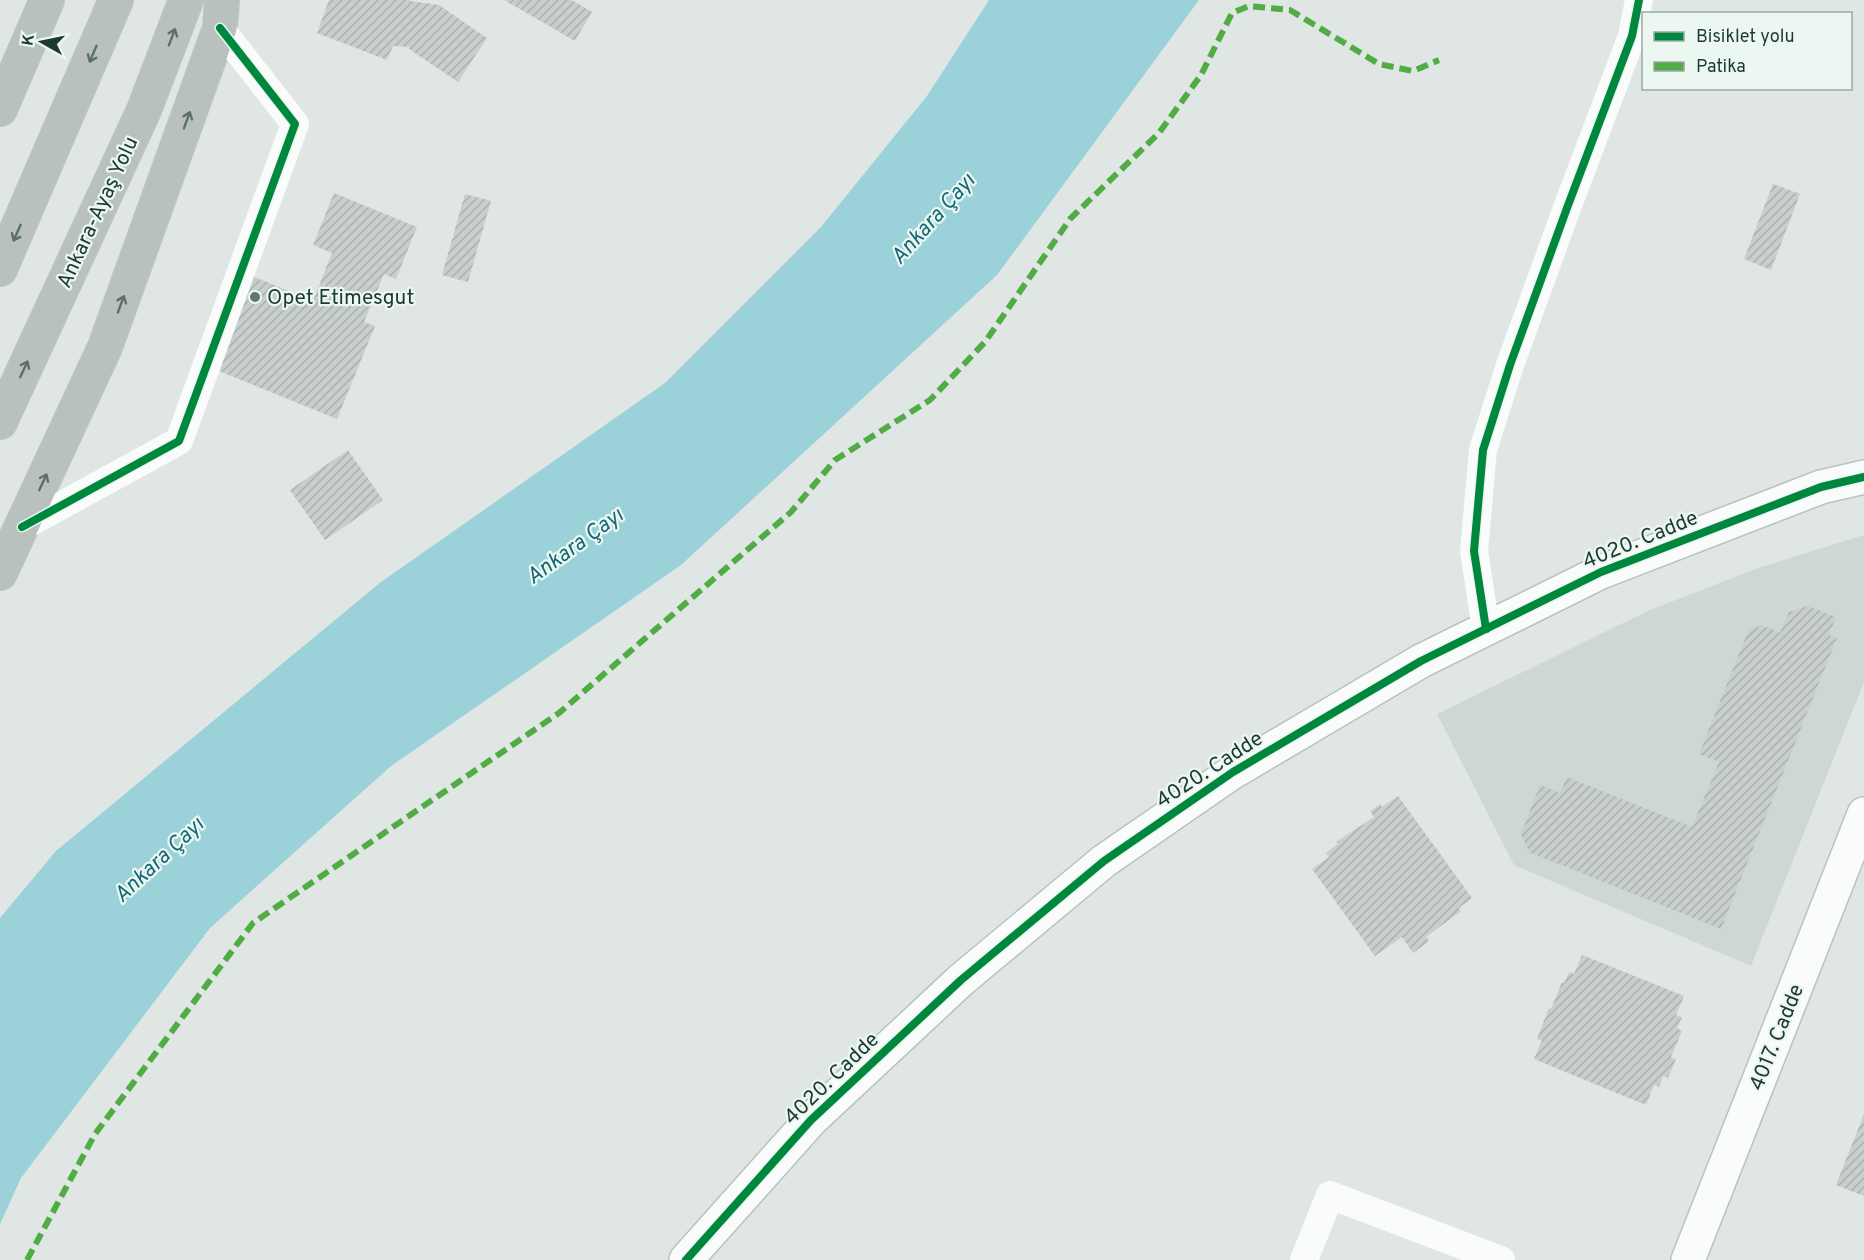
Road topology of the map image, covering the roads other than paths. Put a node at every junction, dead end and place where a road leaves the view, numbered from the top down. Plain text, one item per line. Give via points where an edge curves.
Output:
1 (47, 0) edge
2 (116, 0) edge
3 (186, 0) edge
4 (1639, 0) edge
5 (221, 14) edge
6 (0, 109) edge
7 (0, 269) edge
8 (0, 422) edge
9 (1864, 477) edge
10 (22, 527) junction
11 (0, 573) edge
12 (1486, 629) junction
13 (1864, 814) edge
14 (686, 1260) edge
15 (1304, 1260) edge
16 (1502, 1260) edge
17 (1688, 1260) edge

1 - 6 highway
2 -> 7 highway
8 -> 3 highway, Ankara-Ayaş Yolu via 144,110
4 - 12 street via 1632,36 1514,353 1483,450 1474,550
10 -> 5 highway via 105,347
5 - 10 street via 295,124 179,441
9 - 12 street, 4020. Cadde via 1821,487 1601,572
10 - 11 highway
12 - 14 street, 4020. Cadde via 1421,661 1233,772 1104,861 961,980 811,1120
13 - 17 street, 4017. Cadde
15 - 16 street via 1330,1195

